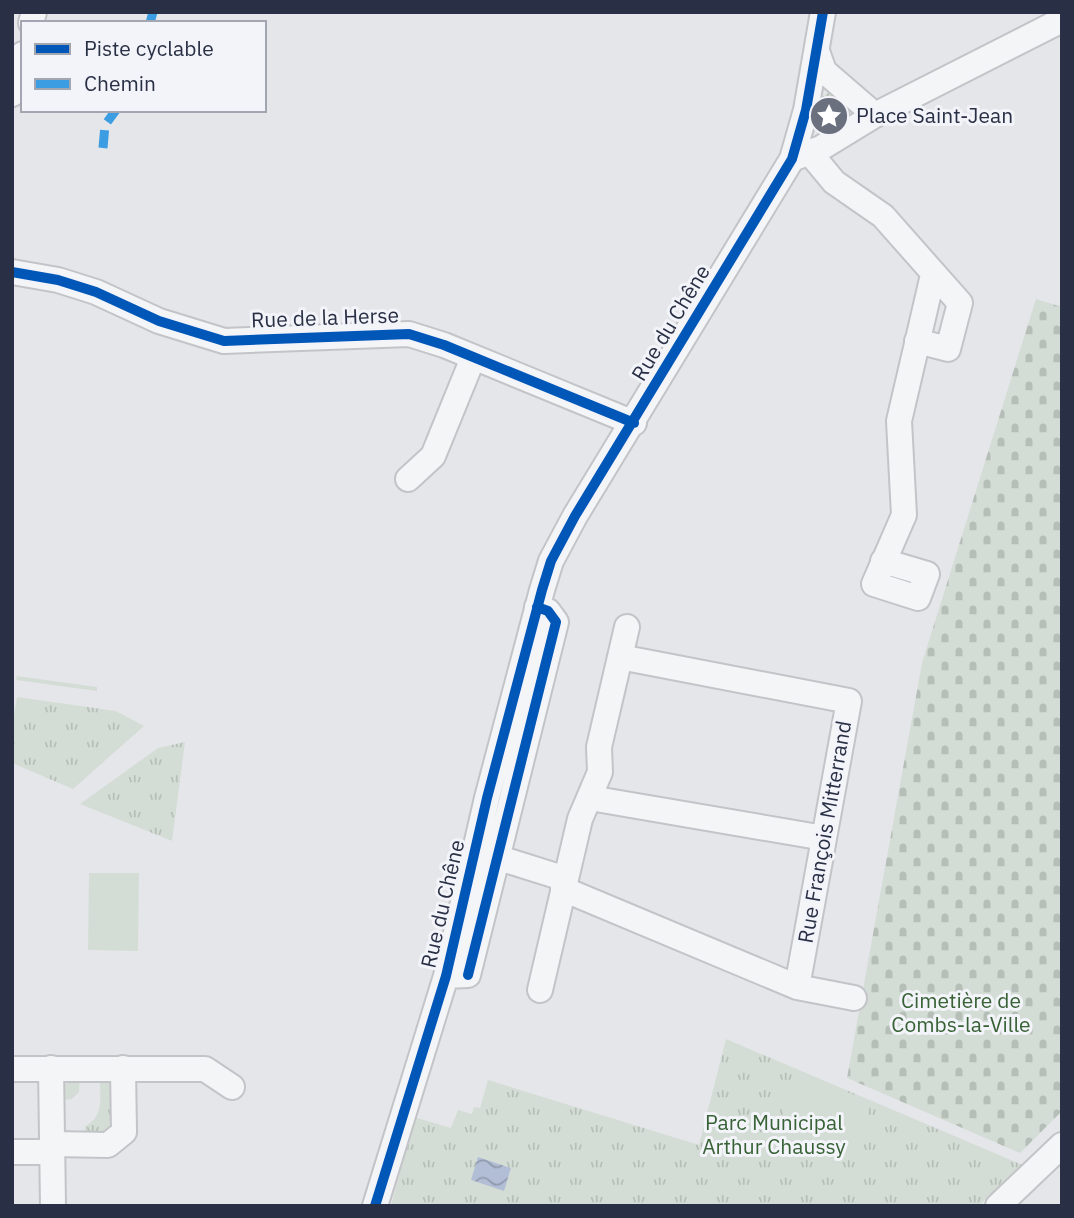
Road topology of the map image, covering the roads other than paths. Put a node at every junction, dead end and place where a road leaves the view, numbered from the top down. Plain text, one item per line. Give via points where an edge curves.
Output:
1 (818, 13) edge
2 (1062, 20) edge
3 (817, 51) junction
4 (21, 60) edge
5 (12, 94) edge
6 (876, 115) junction
7 (801, 156) junction
8 (12, 272) edge
9 (933, 275) junction
10 (917, 341) junction
11 (473, 358) junction
12 (634, 423) junction
13 (408, 479) dead end
14 (883, 561) dead end
15 (537, 607) junction
16 (627, 627) dead end
17 (620, 657) junction
18 (590, 798) junction
19 (824, 838) junction
20 (496, 857) junction
21 (565, 884) junction
22 (446, 976) junction
23 (797, 987) junction
24 (540, 990) dead end
25 (854, 998) dead end
26 (51, 1068) junction
27 (12, 1069) edge
28 (123, 1069) junction
29 (232, 1087) dead end
30 (1062, 1145) edge
31 (53, 1148) junction
32 (12, 1152) edge
33 (53, 1206) edge
34 (375, 1206) edge
35 (998, 1206) edge

1 - 3 street, Rue du Chêne
2 - 6 street
3 - 6 street via 824,71
3 - 7 street, Rue du Chêne
4 - 5 street
6 - 7 street
7 - 9 street via 883,216
7 - 12 street, Rue du Chêne
8 - 11 street, Rue de la Herse via 96,292 159,321 224,341 409,334
9 - 10 street
9 - 10 street via 960,303 948,349
10 - 14 street via 899,421 904,515
11 - 12 street, Rue de la Herse
11 - 13 street via 433,456
12 - 15 street, Rue du Chêne via 551,561
15 - 20 street, Rue du Chêne via 548,611 556,622
15 - 22 street, Rue du Chêne
16 - 17 street
17 - 18 street via 599,747 600,772
17 - 19 street, Rue François Mitterrand via 849,701
18 - 19 street
18 - 21 street via 580,818
19 - 23 street, Rue François Mitterrand
20 - 21 street
20 - 22 street, Rue du Chêne via 468,975
21 - 23 street
21 - 24 street
22 - 34 street, Rue du Chêne
23 - 25 street
26 - 27 street
26 - 28 street
26 - 31 street
28 - 29 street via 205,1069
28 - 31 street via 124,1132 108,1145
30 - 35 street
31 - 32 street
31 - 33 street

